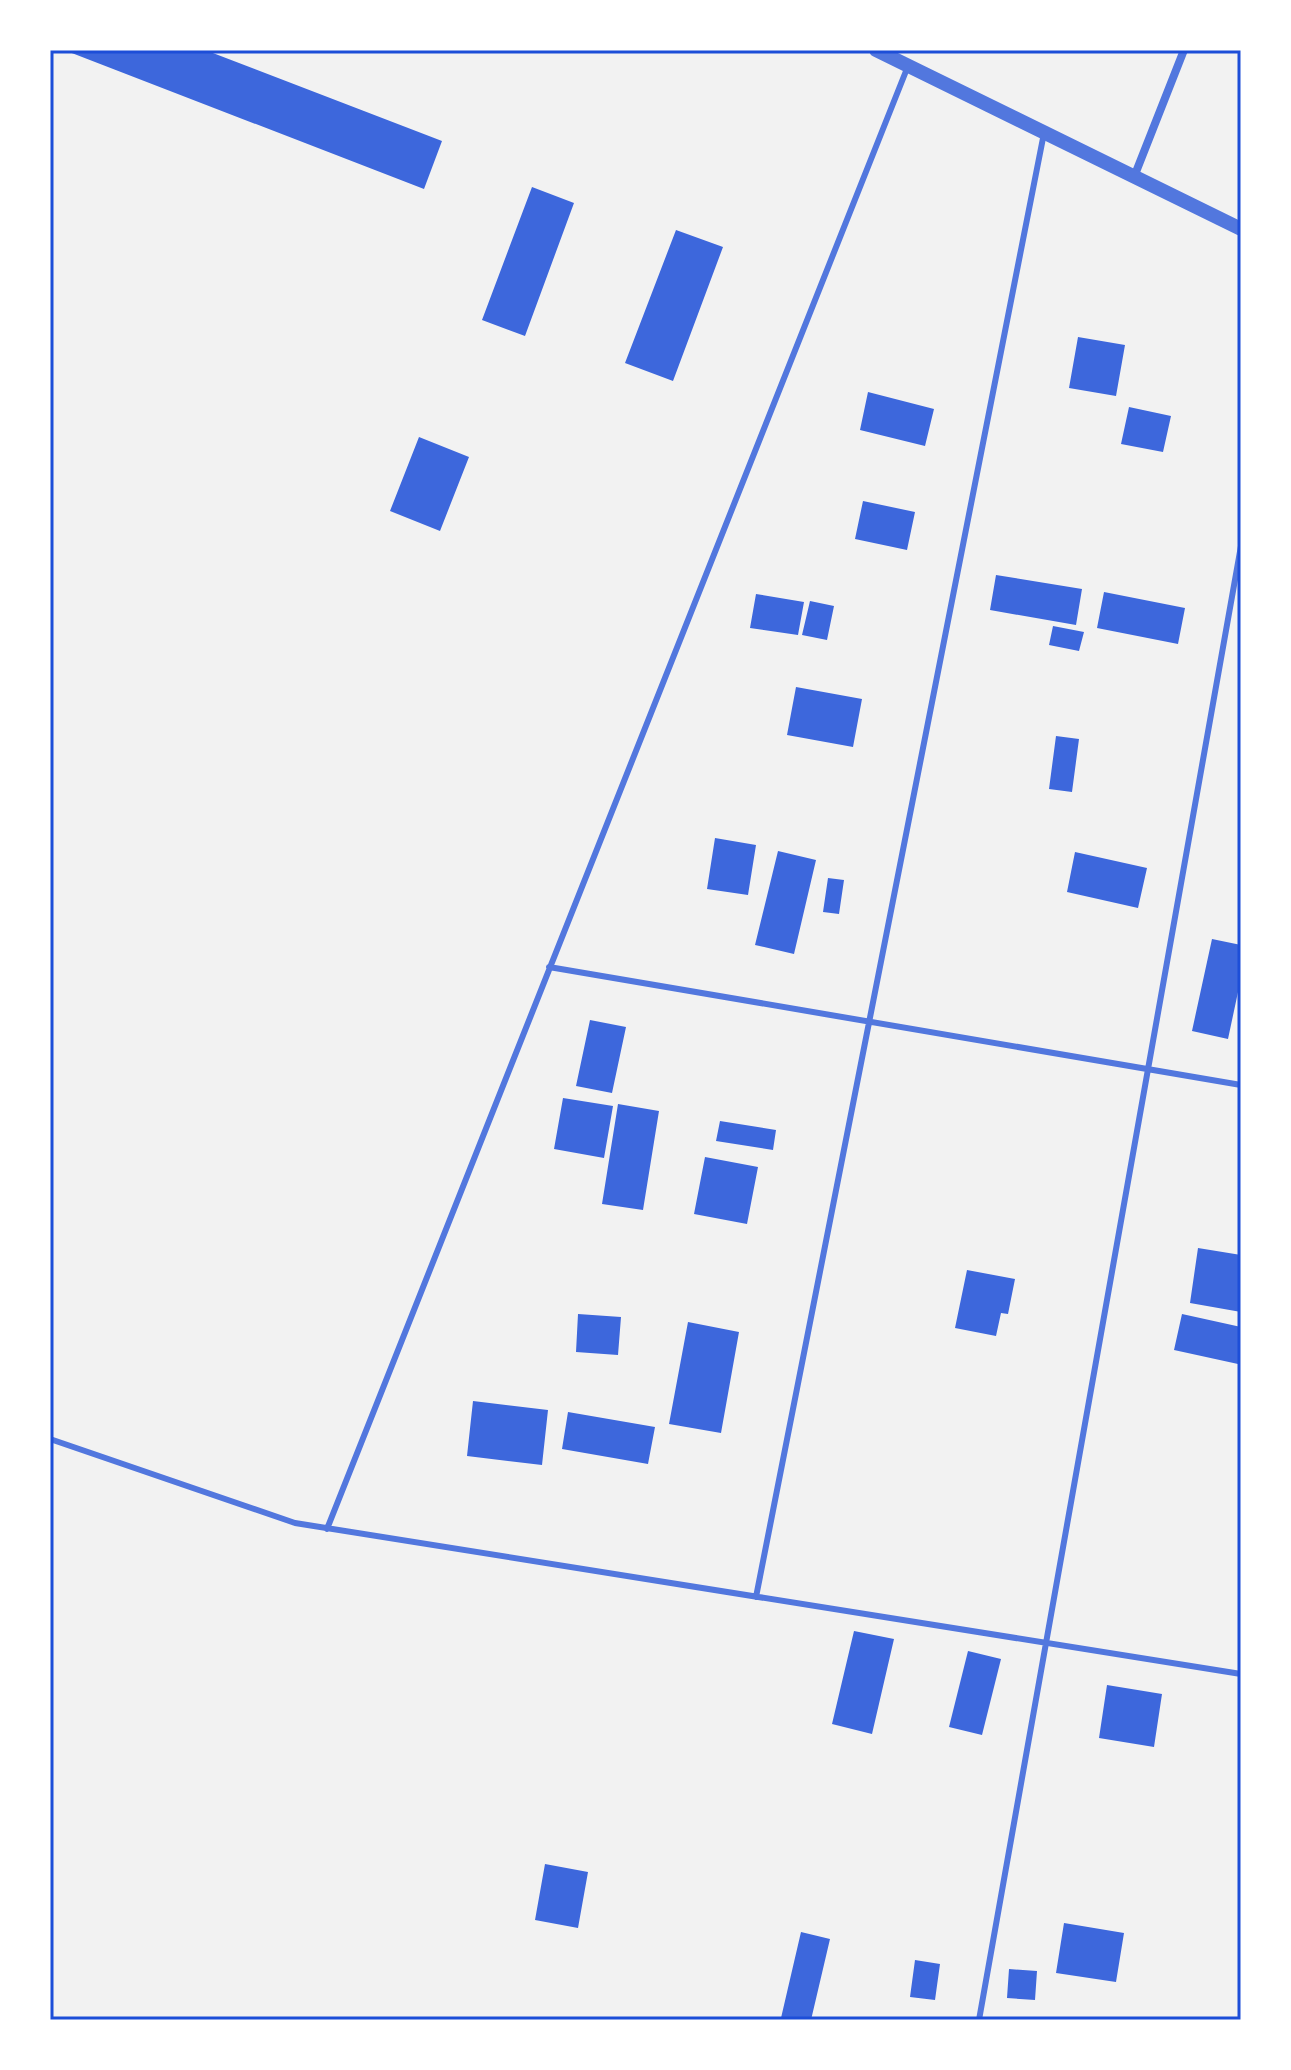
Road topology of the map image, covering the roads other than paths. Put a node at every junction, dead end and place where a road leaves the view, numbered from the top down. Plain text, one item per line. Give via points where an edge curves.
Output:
1 (876, 50) edge
2 (1184, 50) edge
3 (908, 66) junction
4 (1044, 133) junction
5 (1134, 177) junction
6 (1241, 229) edge
7 (1241, 546) edge
8 (549, 967) junction
9 (869, 1022) junction
10 (1148, 1070) junction
11 (1241, 1085) edge
12 (50, 1439) edge
13 (327, 1529) junction
14 (756, 1597) junction
15 (1045, 1643) junction
16 (1241, 1674) edge
17 (979, 2020) edge

1 - 3 street
2 - 5 street
3 - 4 street
3 - 8 lane
4 - 5 street
4 - 9 lane
5 - 6 street
7 - 10 lane
8 - 9 lane
8 - 13 lane
9 - 10 lane
9 - 14 lane
10 - 11 lane
10 - 15 lane
12 - 13 lane via 295,1523
13 - 14 lane
14 - 15 lane
15 - 16 lane
15 - 17 lane

